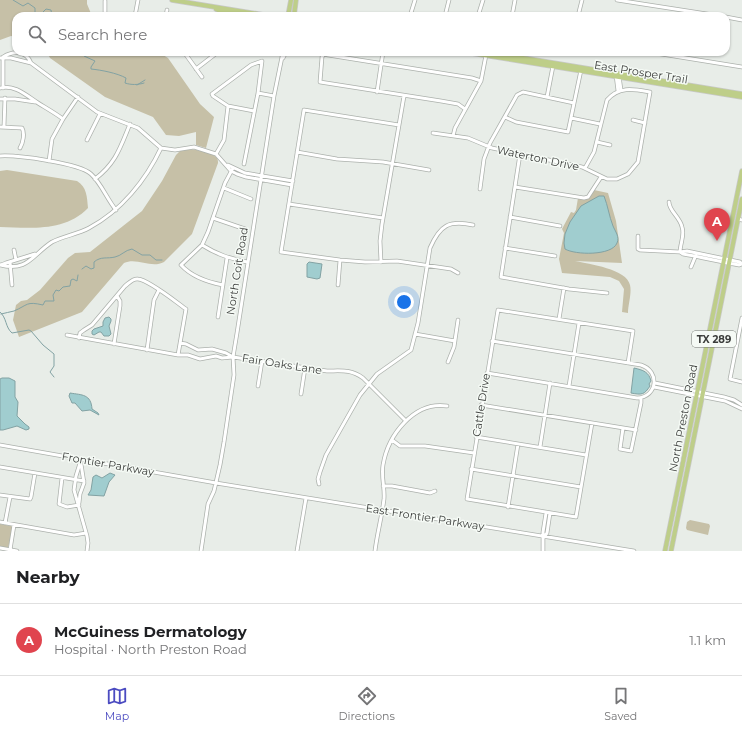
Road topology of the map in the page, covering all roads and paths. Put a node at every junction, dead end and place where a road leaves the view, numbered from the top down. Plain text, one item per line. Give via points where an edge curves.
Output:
1 (138, 0) edge
2 (172, 0) edge
3 (291, 0) edge
4 (296, 0) edge
5 (415, 0) edge
6 (449, 0) edge
7 (483, 0) edge
8 (515, 0) edge
9 (582, 0) edge
10 (617, 0) edge
11 (105, 1) edge
12 (191, 1) edge
13 (105, 12) edge
14 (136, 12) edge
15 (222, 12) edge
16 (289, 12) edge
17 (294, 12) edge
18 (411, 12) edge
19 (446, 12) edge
20 (479, 12) edge
21 (513, 12) edge
22 (579, 12) edge
23 (694, 12) edge
24 (730, 18) edge
25 (742, 20) edge
26 (12, 53) edge
27 (27, 56) edge
28 (187, 56) edge
29 (213, 56) edge
30 (283, 56) edge
31 (284, 56) edge
32 (324, 56) edge
33 (337, 56) edge
34 (382, 56) edge
35 (486, 56) edge
36 (513, 56) edge
37 (514, 56) edge
38 (673, 56) edge
39 (1, 57) edge
40 (282, 61) junction
41 (31, 63) junction
42 (382, 63) junction
43 (552, 66) junction
44 (742, 67) edge
45 (196, 69) junction
46 (581, 70) junction
47 (618, 75) junction
48 (202, 77) dead end
49 (481, 81) junction
50 (1, 88) edge
51 (704, 89) junction
52 (620, 91) junction
53 (377, 92) junction
54 (24, 93) junction
55 (258, 93) junction
56 (742, 94) edge
57 (274, 96) junction
58 (404, 96) junction
59 (78, 97) junction
60 (547, 97) junction
61 (0, 98) edge
62 (4, 98) junction
63 (742, 98) edge
64 (22, 100) junction
65 (37, 102) junction
66 (574, 103) junction
67 (228, 106) junction
68 (466, 109) junction
69 (254, 111) junction
70 (100, 114) junction
71 (505, 117) junction
72 (571, 118) junction
73 (63, 119) junction
74 (633, 120) dead end
75 (646, 123) junction
76 (130, 124) junction
77 (600, 124) junction
78 (399, 125) junction
79 (4, 126) junction
80 (0, 127) edge
81 (433, 132) dead end
82 (453, 136) junction
83 (87, 140) dead end
84 (597, 142) junction
85 (610, 145) dead end
86 (488, 147) junction
87 (20, 148) dead end
88 (161, 148) junction
89 (297, 152) junction
90 (216, 154) junction
91 (520, 154) junction
92 (0, 156) edge
93 (49, 161) junction
94 (392, 163) junction
95 (244, 164) dead end
96 (585, 168) junction
97 (232, 170) junction
98 (429, 170) dead end
99 (742, 171) edge
100 (601, 177) junction
101 (261, 178) junction
102 (741, 178) edge
103 (96, 179) junction
104 (293, 181) junction
105 (292, 185) junction
106 (515, 186) junction
107 (224, 188) junction
108 (480, 189) dead end
109 (251, 199) dead end
110 (742, 200) edge
111 (670, 202) dead end
112 (289, 204) junction
113 (116, 210) junction
114 (213, 218) junction
115 (383, 218) junction
116 (510, 218) junction
117 (740, 218) edge
118 (473, 225) dead end
119 (560, 226) dead end
120 (245, 229) dead end
121 (638, 236) dead end
122 (202, 245) junction
123 (505, 248) junction
124 (14, 250) dead end
125 (680, 252) junction
126 (37, 254) junction
127 (696, 254) junction
128 (555, 256) dead end
129 (227, 258) junction
130 (16, 260) junction
131 (340, 260) junction
132 (724, 261) junction
133 (10, 262) junction
134 (248, 262) junction
135 (381, 262) junction
136 (729, 262) junction
137 (742, 264) edge
138 (1, 265) edge
139 (428, 265) junction
140 (691, 267) dead end
141 (11, 268) junction
142 (458, 273) dead end
143 (12, 285) dead end
144 (223, 285) junction
145 (338, 285) dead end
146 (564, 288) junction
147 (159, 290) junction
148 (607, 293) dead end
149 (117, 296) junction
150 (218, 317) dead end
151 (742, 318) edge
152 (559, 319) junction
153 (458, 320) dead end
154 (579, 322) junction
155 (415, 334) junction
156 (67, 336) dead end
157 (78, 338) junction
158 (455, 341) junction
159 (492, 341) junction
160 (180, 343) junction
161 (114, 344) junction
162 (147, 350) junction
163 (204, 350) junction
164 (220, 351) junction
165 (178, 355) junction
166 (574, 355) junction
167 (219, 357) junction
168 (233, 357) junction
169 (207, 358) junction
170 (262, 361) junction
171 (448, 362) dead end
172 (628, 364) junction
173 (305, 368) junction
174 (487, 373) junction
175 (742, 382) edge
176 (369, 384) junction
177 (550, 384) junction
178 (654, 385) junction
179 (258, 386) dead end
180 (569, 386) junction
181 (697, 393) junction
182 (301, 394) dead end
183 (703, 394) junction
184 (641, 398) junction
185 (481, 405) junction
186 (742, 405) edge
187 (447, 406) dead end
188 (742, 409) edge
189 (545, 415) junction
190 (406, 421) junction
191 (592, 423) junction
192 (623, 428) junction
193 (636, 430) junction
194 (476, 437) junction
195 (392, 440) junction
196 (518, 444) junction
197 (0, 446) edge
198 (540, 447) junction
199 (474, 453) junction
200 (586, 455) junction
201 (81, 460) junction
202 (0, 467) edge
203 (471, 469) junction
204 (35, 473) junction
205 (513, 476) junction
206 (62, 478) junction
207 (76, 480) junction
208 (84, 481) junction
209 (679, 481) junction
210 (216, 483) junction
211 (685, 483) junction
212 (319, 484) dead end
213 (383, 486) junction
214 (581, 487) junction
215 (435, 491) dead end
216 (0, 495) edge
217 (10, 497) junction
218 (306, 498) junction
219 (79, 505) junction
220 (508, 507) junction
221 (382, 510) junction
222 (548, 513) junction
223 (0, 522) edge
224 (5, 523) junction
225 (14, 525) junction
226 (86, 533) junction
227 (544, 537) junction
228 (0, 548) edge
229 (10, 550) junction
230 (17, 551) edge
231 (87, 551) edge
232 (201, 551) edge
233 (297, 551) edge
234 (375, 551) edge
235 (543, 551) edge
236 (634, 551) edge
237 (665, 551) edge
238 (672, 551) edge

1 - 14 street
2 - 12 main road
3 - 16 main road
4 - 17 main road
5 - 18 street
6 - 19 street
7 - 20 street
8 - 21 street
9 - 22 street
10 - 23 street
11 - 13 street
12 - 15 main road
24 - 25 street
26 - 39 street
27 - 41 street
28 - 45 street
29 - 45 street
30 - 40 street, North Coit Road
31 - 40 street, North Coit Road
32 - 53 street via 320,82
33 - 42 street
34 - 42 street
35 - 49 street
36 - 43 main road, East Prosper Trail
37 - 46 main road, East Prosper Trail
38 - 44 street
39 - 41 street
39 - 50 street
40 - 57 street, North Coit Road
41 - 59 street
42 - 49 street
42 - 53 street
43 - 46 main road, East Prosper Trail
43 - 60 street
45 - 48 street
46 - 47 main road, East Prosper Trail
46 - 66 street
47 - 51 main road, East Prosper Trail
47 - 52 street
49 - 68 street
50 - 54 street via 16,89
51 - 56 main road, East Prosper Trail
51 - 63 main road, East Prosper Trail
52 - 75 street, Waterton Drive via 632,89 650,92
52 - 77 street via 607,100
53 - 58 street
54 - 64 street
54 - 65 street
55 - 57 street
55 - 67 street via 262,61 251,65 212,94
55 - 69 street
57 - 101 street, North Coit Road
58 - 68 street via 458,104
58 - 78 street
59 - 70 street
59 - 73 street
60 - 66 street
60 - 71 street via 520,92
61 - 62 street
62 - 64 street
62 - 79 street
64 - 65 street
65 - 73 street
66 - 72 street
67 - 69 street
67 - 90 street via 224,140
68 - 82 street
69 - 95 street
70 - 76 street
70 - 83 street
71 - 72 street via 516,122 568,132
71 - 86 street
72 - 77 street
73 - 93 street via 52,139
74 - 75 street
75 - 100 street, Waterton Drive via 635,167 617,179
76 - 88 street via 146,133
76 - 103 street via 113,162
77 - 84 street
78 - 89 street via 304,110
78 - 94 street
79 - 80 street
79 - 87 street via 24,130
81 - 82 street, Waterton Drive
82 - 86 street, Waterton Drive via 468,138
84 - 85 street
84 - 96 street
86 - 91 street, Waterton Drive
86 - 108 street
88 - 90 street via 175,150 194,147
88 - 113 street via 137,187
89 - 94 street via 337,159
89 - 104 street
90 - 97 street
91 - 96 street, Waterton Drive
91 - 106 street
92 - 93 street
93 - 103 street via 76,166
94 - 98 street
94 - 115 street
96 - 100 street, Waterton Drive
97 - 101 street
97 - 107 street
99 - 102 main road, North Preston Road / TX 289
100 - 106 street via 586,198
101 - 104 street
101 - 105 street
101 - 134 street, North Coit Road
102 - 132 main road, North Preston Road / TX 289
103 - 113 street
104 - 105 street
105 - 112 street
106 - 116 street
107 - 109 street
107 - 114 street
110 - 117 main road, North Preston Road / TX 289
111 - 125 street via 669,206 682,227
112 - 115 street
112 - 131 street via 281,252
113 - 126 street via 88,229 53,242
114 - 120 street
114 - 122 street
115 - 135 street
116 - 119 street
116 - 123 street
117 - 136 main road, North Preston Road / TX 289
118 - 139 street via 458,222 446,225 434,238
121 - 125 street via 638,249
122 - 129 street
122 - 144 street via 181,265 187,272 204,281
123 - 128 street
123 - 146 street via 501,277
124 - 130 street
125 - 127 street
126 - 130 street
126 - 141 street via 26,264
127 - 132 street
127 - 140 street
129 - 134 street
129 - 144 street
130 - 133 street
131 - 135 street
131 - 145 street
132 - 136 street
132 - 181 main road, North Preston Road / TX 289
133 - 138 street
133 - 141 street
134 - 168 street, North Coit Road
135 - 139 street via 397,261
136 - 137 street
136 - 183 main road, North Preston Road / TX 289
138 - 141 street
139 - 142 street via 451,269
139 - 155 street
141 - 143 street
144 - 150 street
146 - 148 street
146 - 152 street
147 - 149 street via 138,279 131,281
147 - 160 street via 186,309
147 - 162 street via 154,300
149 - 157 street via 92,326 80,333
149 - 161 street via 120,306
151 - 175 street via 730,378
152 - 154 street
152 - 159 street, Cattle Drive via 498,310
153 - 158 street
154 - 166 street
154 - 172 street via 633,331
155 - 158 street
155 - 176 street via 411,350 377,374
156 - 157 street, Fair Oaks Lane
157 - 161 street, Fair Oaks Lane
158 - 171 street
159 - 166 street
159 - 174 street, Cattle Drive
160 - 163 street, Fair Oaks Lane
160 - 165 street
161 - 162 street, Fair Oaks Lane
162 - 165 street, Fair Oaks Lane
163 - 164 street, Fair Oaks Lane
163 - 169 street
164 - 167 street
164 - 168 street, Fair Oaks Lane
165 - 169 street, Fair Oaks Lane
166 - 172 street
166 - 180 street
167 - 168 street, Fair Oaks Lane
167 - 169 street, Fair Oaks Lane
168 - 170 street, Fair Oaks Lane
168 - 210 street, North Coit Road via 234,375
170 - 173 street, Fair Oaks Lane
170 - 179 street
172 - 178 street via 649,369 653,374
173 - 176 street, Fair Oaks Lane via 349,371 359,375
173 - 182 street
174 - 177 street
174 - 185 street, Cattle Drive
176 - 190 street, Fair Oaks Lane
176 - 212 street via 326,455 318,479
177 - 180 street
177 - 189 street
178 - 181 street
178 - 184 street via 648,394
180 - 184 street
181 - 183 street
181 - 209 main road, North Preston Road / TX 289
183 - 186 street via 734,400
183 - 188 street
183 - 211 main road, North Preston Road / TX 289
184 - 193 street
185 - 189 street
185 - 194 street, Cattle Drive
187 - 190 street via 426,407
189 - 191 street
189 - 198 street
190 - 195 street
191 - 192 street
191 - 200 street
192 - 193 street
192 - 193 street via 620,449 628,452 632,449
194 - 196 street
194 - 199 street, Cattle Drive
195 - 199 street via 405,447 425,446
195 - 213 street via 384,462
196 - 198 street
196 - 205 street
197 - 201 street, Frontier Parkway
198 - 200 street
199 - 203 street, Cattle Drive
200 - 214 street
201 - 207 street
201 - 208 street
201 - 210 street, Frontier Parkway
202 - 204 street
203 - 205 street
203 - 220 street, Cattle Drive via 467,499
204 - 206 street
204 - 217 street via 30,499
205 - 214 street
205 - 220 street
206 - 207 street
206 - 219 street via 59,504 68,507
207 - 208 street
207 - 219 street via 74,490
208 - 219 street
209 - 211 main road
209 - 237 main road, North Preston Road / TX 289
210 - 218 street, East Frontier Parkway
210 - 232 street, North Coit Road via 208,504
211 - 238 main road, North Preston Road / TX 289
213 - 215 street via 430,493
213 - 221 street
214 - 222 street via 576,517
216 - 217 street
217 - 224 street
218 - 221 street, East Frontier Parkway
218 - 233 street
219 - 226 street
220 - 222 street
221 - 227 street, East Frontier Parkway
221 - 234 street
222 - 227 street via 547,533
223 - 224 street
224 - 225 street
225 - 226 street via 74,535
225 - 229 street
226 - 231 street
227 - 235 street
227 - 236 street, East Frontier Parkway
228 - 229 street
229 - 230 street

